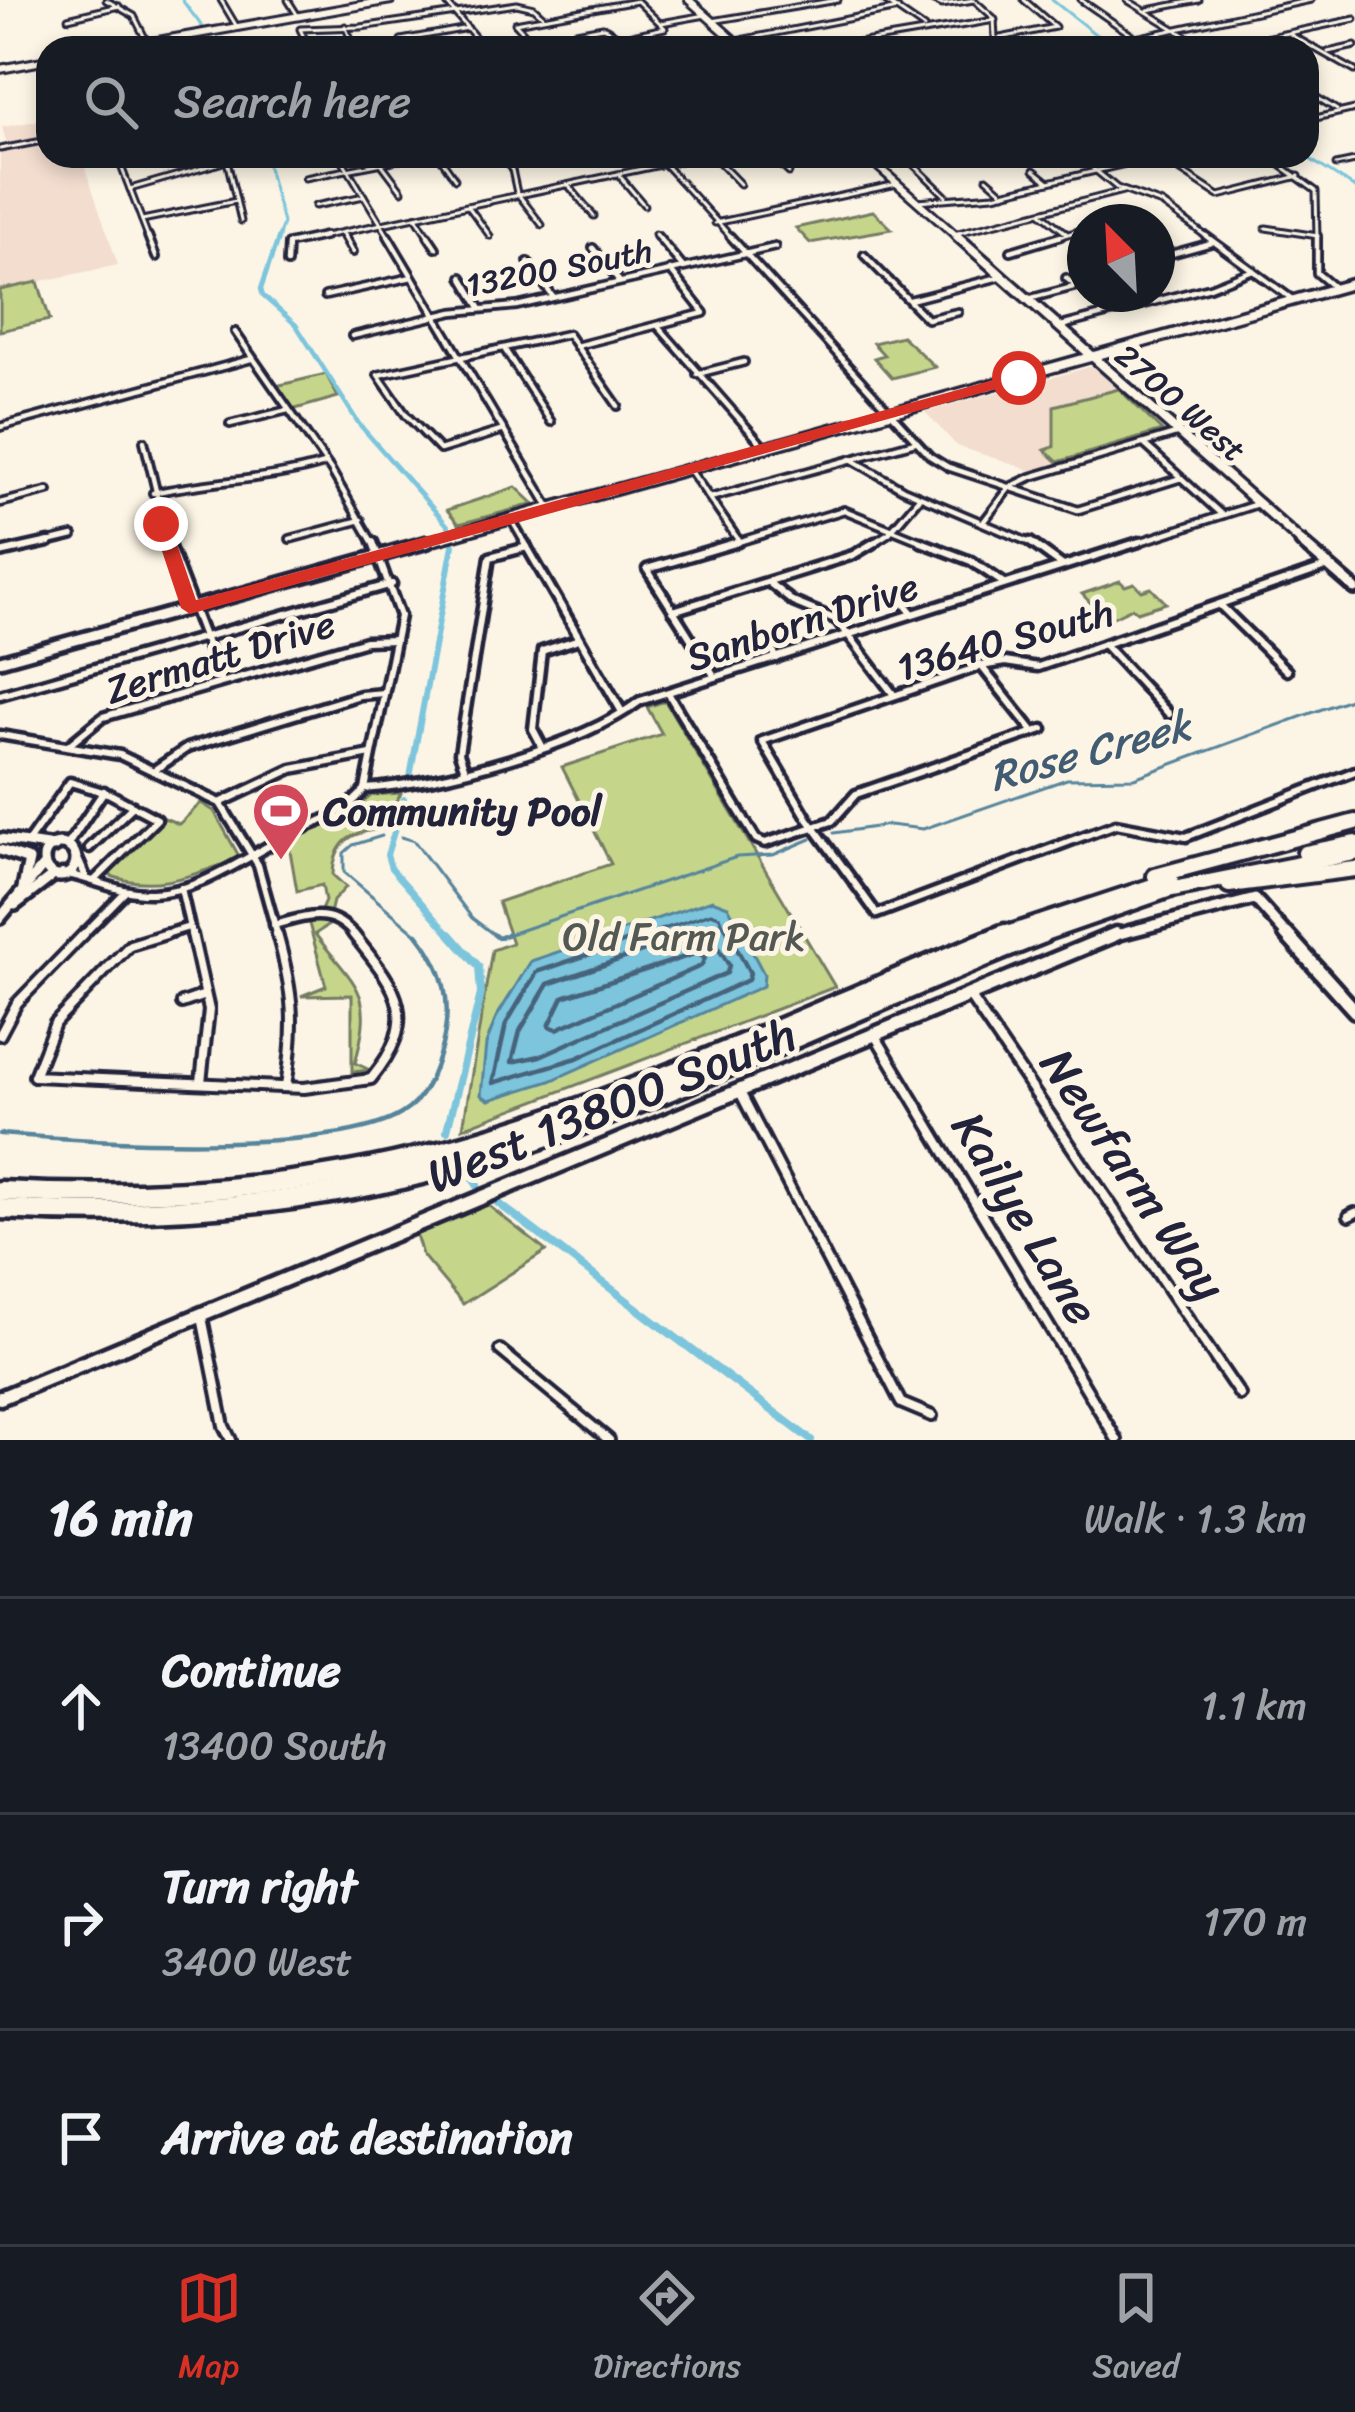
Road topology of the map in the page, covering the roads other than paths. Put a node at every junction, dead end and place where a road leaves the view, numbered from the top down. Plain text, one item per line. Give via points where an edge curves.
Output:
1 (106, 0) edge
2 (221, 0) edge
3 (288, 0) edge
4 (391, 0) edge
5 (444, 0) edge
6 (689, 0) edge
7 (838, 0) edge
8 (883, 0) edge
9 (931, 0) edge
10 (975, 0) edge
11 (1024, 0) edge
12 (1081, 0) edge
13 (1127, 0) edge
14 (1199, 0) edge
15 (1311, 0) edge
16 (637, 1) edge
17 (615, 2) edge
18 (118, 6) junction
19 (898, 9) junction
20 (453, 11) junction
21 (1145, 11) junction
22 (298, 16) junction
23 (544, 17) junction
24 (68, 18) dead end
25 (709, 18) junction
26 (1355, 19) edge
27 (995, 20) junction
28 (661, 23) junction
29 (340, 24) junction
30 (237, 27) junction
31 (468, 28) junction
32 (927, 30) junction
33 (1177, 30) junction
34 (576, 32) dead end
35 (1288, 33) junction
36 (144, 36) edge
37 (193, 36) edge
38 (303, 36) edge
39 (348, 36) edge
40 (423, 36) edge
41 (474, 36) edge
42 (527, 36) edge
43 (618, 36) edge
44 (637, 36) edge
45 (729, 36) edge
46 (760, 36) edge
47 (894, 36) edge
48 (995, 36) edge
49 (1015, 36) edge
50 (1133, 36) edge
51 (1146, 36) edge
52 (1187, 36) edge
53 (1274, 36) edge
54 (1293, 36) edge
55 (1355, 46) edge
56 (1319, 50) edge
57 (1324, 53) junction
58 (36, 62) edge
59 (0, 69) edge
60 (1355, 71) edge
61 (1319, 100) edge
62 (1355, 109) edge
63 (1340, 112) junction
64 (1319, 117) edge
65 (1, 139) edge
66 (36, 142) edge
67 (2, 149) edge
68 (1355, 160) edge
69 (1336, 165) dead end
70 (122, 168) edge
71 (195, 168) edge
72 (228, 168) edge
73 (354, 168) edge
74 (385, 168) edge
75 (447, 168) edge
76 (510, 168) edge
77 (646, 168) edge
78 (668, 168) edge
79 (725, 168) edge
80 (784, 168) edge
81 (879, 168) edge
82 (918, 168) edge
83 (1089, 168) edge
84 (1109, 168) edge
85 (1176, 168) edge
86 (1287, 168) edge
87 (348, 169) junction
88 (1034, 170) dead end
89 (1093, 172) junction
90 (789, 173) dead end
91 (618, 174) junction
92 (1300, 176) junction
93 (305, 178) dead end
94 (987, 178) dead end
95 (455, 179) dead end
96 (1049, 182) junction
97 (568, 184) junction
98 (740, 184) dead end
99 (897, 184) junction
100 (130, 189) junction
101 (1143, 190) dead end
102 (402, 191) dead end
103 (1124, 191) junction
104 (1004, 193) junction
105 (519, 195) junction
106 (1137, 195) junction
107 (364, 196) junction
108 (946, 196) junction
109 (236, 201) junction
110 (917, 201) junction
111 (644, 205) dead end
112 (315, 206) dead end
113 (468, 206) junction
114 (1041, 213) junction
115 (594, 216) dead end
116 (416, 217) junction
117 (142, 220) junction
118 (241, 220) dead end
119 (715, 223) junction
120 (381, 225) junction
121 (542, 225) dead end
122 (1266, 228) dead end
123 (342, 232) junction
124 (655, 234) dead end
125 (955, 234) junction
126 (1067, 234) joint
127 (490, 236) dead end
128 (1318, 236) junction
129 (1214, 242) junction
130 (775, 247) dead end
131 (436, 248) dead end
132 (593, 248) dead end
133 (1011, 251) dead end
134 (353, 252) dead end
135 (1175, 252) edge
136 (744, 253) junction
137 (864, 255) dead end
138 (156, 257) dead end
139 (528, 262) dead end
140 (287, 263) dead end
141 (683, 267) junction
142 (670, 270) junction
143 (1253, 271) junction
144 (1003, 276) junction
145 (412, 277) junction
146 (462, 277) dead end
147 (620, 282) junction
148 (1355, 284) edge
149 (1067, 288) edge
150 (1336, 289) junction
151 (325, 296) dead end
152 (553, 298) junction
153 (1028, 299) junction
154 (910, 300) junction
155 (1294, 300) junction
156 (482, 309) junction
157 (958, 312) dead end
158 (436, 316) junction
159 (658, 326) junction
160 (1060, 327) junction
161 (235, 332) dead end
162 (352, 336) dead end
163 (576, 346) junction
164 (505, 350) junction
165 (1094, 357) junction
166 (253, 358) junction
167 (462, 360) junction
168 (744, 362) dead end
169 (697, 374) junction
170 (618, 406) dead end
171 (288, 410) junction
172 (891, 414) junction
173 (551, 422) dead end
174 (230, 424) dead end
175 (0, 427) edge
176 (504, 430) junction
177 (1179, 433) junction
178 (144, 441) dead end
179 (915, 442) junction
180 (1144, 444) junction
181 (765, 448) junction
182 (851, 459) junction
183 (324, 464) junction
184 (689, 470) junction
185 (1181, 478) junction
186 (1010, 488) junction
187 (49, 491) dead end
188 (153, 493) junction
189 (710, 498) junction
190 (918, 499) junction
191 (0, 503) edge
192 (1259, 503) junction
193 (550, 508) junction
194 (1222, 515) junction
195 (511, 519) junction
196 (361, 520) junction
197 (984, 521) junction
198 (889, 533) junction
199 (73, 536) dead end
200 (290, 539) dead end
201 (740, 541) junction
202 (527, 547) junction
203 (0, 553) edge
204 (378, 556) junction
205 (1063, 566) junction
206 (1329, 566) junction
207 (768, 582) junction
208 (392, 584) junction
209 (1005, 584) junction
210 (1355, 589) edge
211 (898, 596) dead end
212 (1220, 605) junction
213 (190, 608) junction
214 (673, 611) junction
215 (912, 613) junction
216 (849, 635) junction
217 (204, 637) junction
218 (579, 639) junction
219 (394, 640) junction
220 (1104, 644) junction
221 (770, 647) dead end
222 (777, 658) junction
223 (0, 661) edge
224 (981, 666) junction
225 (1287, 671) dead end
226 (716, 677) junction
227 (221, 682) junction
228 (384, 693) junction
229 (668, 693) junction
230 (0, 695) edge
231 (895, 695) junction
232 (622, 712) junction
233 (1169, 714) dead end
234 (1043, 729) dead end
235 (1032, 730) junction
236 (0, 734) edge
237 (69, 745) junction
238 (542, 746) junction
239 (371, 754) junction
240 (465, 770) junction
241 (153, 771) junction
242 (1355, 771) edge
243 (365, 789) junction
244 (104, 791) junction
245 (220, 803) junction
246 (133, 806) junction
247 (1355, 822) edge
248 (816, 828) junction
249 (27, 843) junction
250 (1355, 843) edge
251 (0, 846) edge
252 (62, 846) junction
253 (89, 848) dead end
254 (1355, 854) edge
255 (255, 857) junction
256 (78, 859) junction
257 (42, 866) junction
258 (1355, 869) edge
259 (59, 874) junction
260 (85, 875) junction
261 (95, 880) junction
262 (182, 888) junction
263 (125, 892) junction
264 (21, 893) junction
265 (10, 908) junction
266 (1084, 917) junction
267 (0, 918) edge
268 (1044, 919) junction
269 (274, 925) junction
270 (189, 927) junction
271 (968, 994) junction
272 (206, 995) junction
273 (182, 1003) dead end
274 (1355, 1011) edge
275 (874, 1034) junction
276 (0, 1035) edge
277 (202, 1082) junction
278 (286, 1086) junction
279 (739, 1090) junction
280 (0, 1190) edge
281 (0, 1209) edge
282 (201, 1314) junction
283 (500, 1350) dead end
284 (1240, 1395) dead end
285 (0, 1398) edge
286 (932, 1416) dead end
287 (231, 1440) edge
288 (609, 1440) edge
289 (1117, 1440) edge

1 - 18 street
2 - 30 street
3 - 22 street
4 - 22 main road
5 - 20 street
6 - 25 main road
7 - 25 street
8 - 19 street
9 - 10 street
10 - 27 street
11 - 49 street via 1054,28
12 - 50 street
13 - 21 street
14 - 21 street
15 - 33 street
16 - 17 street
16 - 28 street
17 - 23 street
18 - 24 street
18 - 36 street
19 - 32 street
19 - 46 street
20 - 23 street via 521,4
20 - 29 street
20 - 31 street
21 - 33 street
22 - 30 main road
23 - 42 street via 515,22
25 - 28 street
25 - 45 main road
26 - 35 street
27 - 32 street
27 - 48 street
28 - 44 street via 665,30
29 - 38 street via 300,29
29 - 39 street
30 - 37 main road
31 - 40 street
31 - 41 street
32 - 47 street
33 - 51 street
33 - 52 street
34 - 43 street via 603,27
35 - 53 street
35 - 54 street
55 - 57 street
56 - 57 street
57 - 60 street
58 - 59 main road
61 - 63 street
62 - 63 street
63 - 64 street
65 - 67 street
66 - 67 street
68 - 69 street
70 - 100 street
71 - 100 street
72 - 109 street
73 - 87 street
74 - 102 street
75 - 95 street
76 - 105 street
77 - 91 street
78 - 119 street
79 - 98 street
80 - 90 street
81 - 99 main road, 2700 West
82 - 108 street
83 - 89 street
84 - 89 street
85 - 92 street via 1219,196
86 - 92 street
87 - 93 street
87 - 107 street
88 - 96 street
89 - 96 street
89 - 103 street
91 - 97 street
91 - 111 street
92 - 128 street via 1315,188
94 - 104 street
96 - 104 street
97 - 105 street
97 - 115 street
99 - 110 main road, 2700 West
99 - 119 street
100 - 117 street
101 - 106 street
103 - 106 street
103 - 114 street
104 - 108 street
105 - 113 street
105 - 121 street
106 - 129 street via 1160,202
107 - 112 street
107 - 120 street
108 - 110 street
109 - 117 street
109 - 118 street
110 - 125 main road, 2700 West
113 - 116 street
113 - 127 street
114 - 125 street
114 - 126 street
116 - 120 street
116 - 131 street
117 - 138 street
119 - 136 street
120 - 123 street
120 - 145 street
122 - 128 street
123 - 134 street
123 - 140 street via 288,244
124 - 141 street
125 - 144 main road, 2700 West
126 - 133 street
128 - 150 street via 1317,273
129 - 135 street
129 - 143 street
130 - 136 street, 13200 South
132 - 147 street
136 - 141 street, 13200 South
136 - 172 street
137 - 154 street
139 - 152 street
141 - 142 street, 13200 South
142 - 147 street, 13200 South
142 - 159 street via 704,313
143 - 155 street
143 - 160 street
144 - 153 main road, 2700 West
144 - 154 street
145 - 151 street
145 - 158 street
146 - 156 street
147 - 152 street, 13200 South
148 - 150 main road
149 - 153 street
150 - 155 main road
152 - 156 street, 13200 South
153 - 160 main road, 2700 West
154 - 157 street via 926,319
155 - 165 main road
156 - 158 street, 13200 South
158 - 162 street, 13200 South
158 - 167 street
159 - 163 street
159 - 169 street
160 - 165 main road, 2700 West
161 - 166 street
163 - 164 street via 568,334
163 - 170 street
164 - 167 street
164 - 173 street
165 - 172 main road
165 - 177 main road, 2700 West
166 - 171 street
166 - 175 street
167 - 176 street
167 - 176 street via 378,375 440,450
168 - 169 street
169 - 181 street
171 - 174 street
171 - 183 street
172 - 179 street
172 - 181 main road
176 - 193 street
177 - 180 street
177 - 192 main road, 2700 West
178 - 188 street
179 - 182 street
179 - 186 street via 948,467
180 - 185 street
180 - 186 street
181 - 184 main road
182 - 189 street
182 - 190 street
183 - 188 street via 275,479 208,479
183 - 196 street
184 - 189 street
184 - 193 main road
185 - 186 street via 1078,510
185 - 194 street
186 - 197 street
187 - 191 street
188 - 213 street
189 - 201 street
190 - 197 street
190 - 198 street
192 - 194 street, Sanborn Drive
192 - 206 main road, 2700 West
193 - 195 main road
194 - 205 street, Sanborn Drive
195 - 202 street
195 - 204 main road
196 - 200 street
196 - 204 street
197 - 205 street via 1042,545
198 - 201 street via 844,510
198 - 207 street via 853,555
198 - 209 street via 985,567
199 - 203 street
201 - 214 street via 647,569
202 - 218 street
202 - 240 street via 490,557 459,753
204 - 208 street
204 - 213 main road
205 - 209 street, Sanborn Drive
206 - 210 main road, 2700 West
206 - 212 street, 13640 South
207 - 214 street
207 - 216 street
208 - 217 street
208 - 219 street via 400,616
209 - 215 street, Sanborn Drive
211 - 215 street
212 - 220 street, 13640 South
212 - 225 street
213 - 217 street
213 - 223 main road
214 - 226 street
215 - 216 street, Sanborn Drive
216 - 222 street, Sanborn Drive
216 - 231 street
217 - 227 street
217 - 230 street
218 - 232 street
218 - 238 street via 542,650 533,729
219 - 227 street, Zermatt Drive
219 - 228 street
220 - 224 street, 13640 South via 1038,667
220 - 233 street
221 - 222 street
222 - 226 street, Sanborn Drive
224 - 231 street, 13640 South
224 - 235 street
226 - 229 street, Sanborn Drive
227 - 237 street, Zermatt Drive via 103,717
228 - 239 street
228 - 241 street via 187,748
229 - 232 street, Sanborn Drive
229 - 248 street via 756,839
231 - 248 street, 13640 South via 762,741
232 - 238 street, Sanborn Drive
234 - 235 street
235 - 248 street via 856,794
236 - 237 street
237 - 241 street
238 - 240 street, Sanborn Drive
239 - 243 street
239 - 245 street via 242,788
240 - 243 street, Sanborn Drive via 398,789
241 - 245 street
242 - 248 street via 1186,837 1116,824 877,914
243 - 255 street via 350,810
244 - 246 street
244 - 249 street via 70,782
244 - 252 street
245 - 255 street
246 - 253 street
246 - 261 street via 157,819
247 - 268 highway via 1183,867
249 - 251 main road
249 - 252 main road
250 - 268 highway via 1167,881
251 - 257 main road via 33,854
251 - 264 main road via 29,860
252 - 256 main road
252 - 257 main road
254 - 266 highway via 1194,884
255 - 262 street
255 - 269 street
256 - 259 main road
256 - 260 street
257 - 259 main road
257 - 264 main road
258 - 266 highway via 1200,889
259 - 260 street
259 - 265 main road
260 - 261 street
261 - 263 street
262 - 263 street
262 - 270 street
263 - 276 street via 17,1003
264 - 265 main road
265 - 267 main road
266 - 281 highway via 577,1126 429,1172 211,1209
268 - 280 highway via 578,1108 429,1154 224,1190
269 - 278 street via 296,1006
269 - 278 street via 322,913 341,919 394,986 400,1006 392,1053 371,1079
270 - 272 street
270 - 277 street via 130,945 56,1023 34,1076
271 - 274 main road, West 13800 South via 1123,931 1256,899
271 - 275 main road, West 13800 South
271 - 284 street, Newfarm Way
272 - 273 street
272 - 277 street
275 - 279 main road, West 13800 South
275 - 289 street, Kailye Lane
277 - 278 street
279 - 282 main road, West 13800 South
279 - 286 street via 902,1402
282 - 285 main road, West 13800 South
282 - 287 street
283 - 288 street

